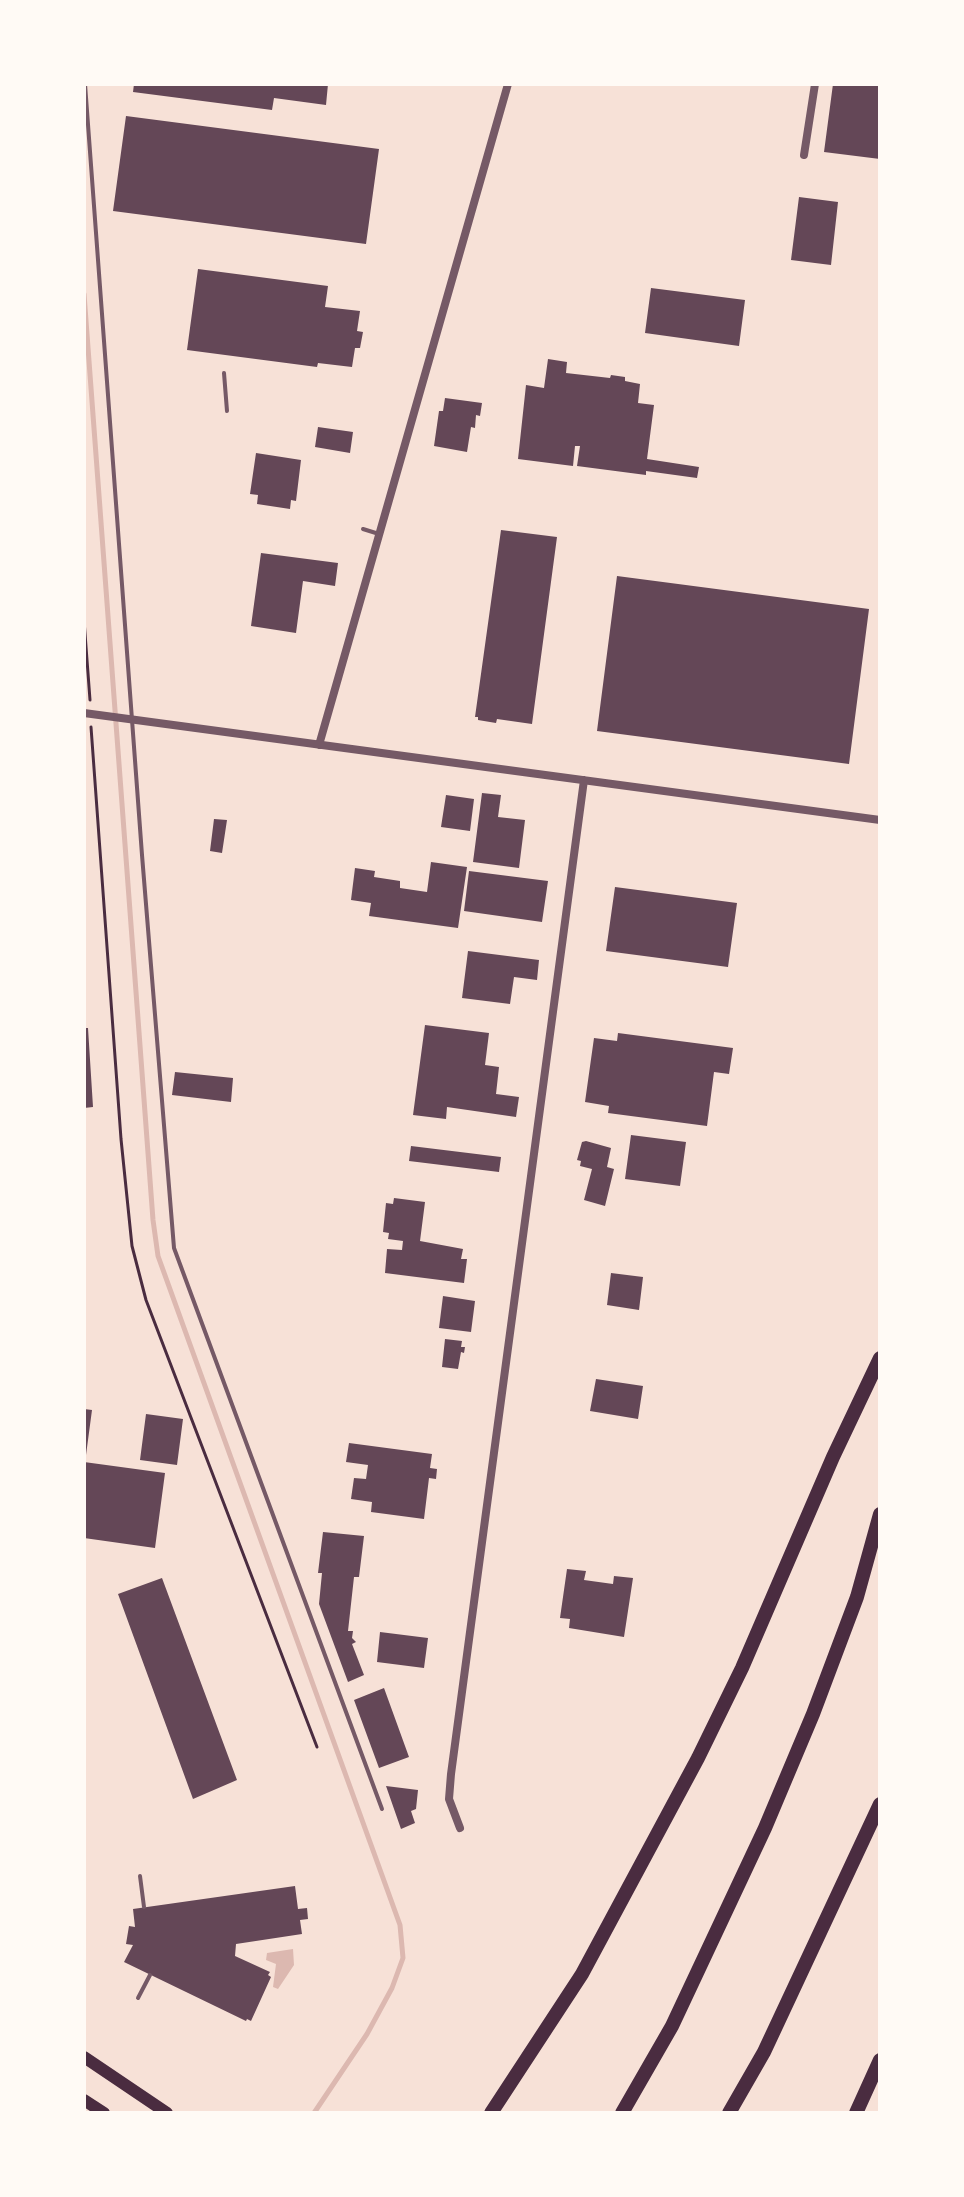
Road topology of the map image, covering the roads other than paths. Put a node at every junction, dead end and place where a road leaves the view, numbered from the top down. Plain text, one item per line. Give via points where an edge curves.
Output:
1 (85, 84) edge
2 (508, 84) edge
3 (815, 84) edge
4 (804, 155) dead end
5 (224, 373) dead end
6 (227, 411) dead end
7 (363, 529) dead end
8 (379, 534) junction
9 (87, 714) edge
10 (130, 720) junction
11 (319, 745) junction
12 (584, 780) junction
13 (880, 820) edge
14 (880, 1358) edge
15 (880, 1514) edge
16 (880, 1804) edge
17 (382, 1809) dead end
18 (460, 1828) dead end
19 (140, 1876) dead end
20 (144, 1907) dead end
21 (150, 1975) dead end
22 (138, 1998) dead end
23 (84, 2057) edge
24 (880, 2060) edge
25 (84, 2100) edge
26 (104, 2113) edge
27 (167, 2113) edge
28 (491, 2113) edge
29 (622, 2113) edge
30 (729, 2113) edge
31 (856, 2113) edge

1 - 10 lane
2 - 8 street
3 - 4 street
5 - 6 lane
7 - 8 lane
8 - 11 street
9 - 10 street
10 - 11 street
10 - 17 lane via 174,1248
11 - 12 street
12 - 13 street
12 - 18 street via 451,1774 449,1799
14 - 28 highway via 698,1758 582,1974
15 - 29 highway via 857,1597 765,1828 672,2026
16 - 30 highway via 764,2052
19 - 20 lane
21 - 22 lane
23 - 27 main road
24 - 31 highway
25 - 26 main road

